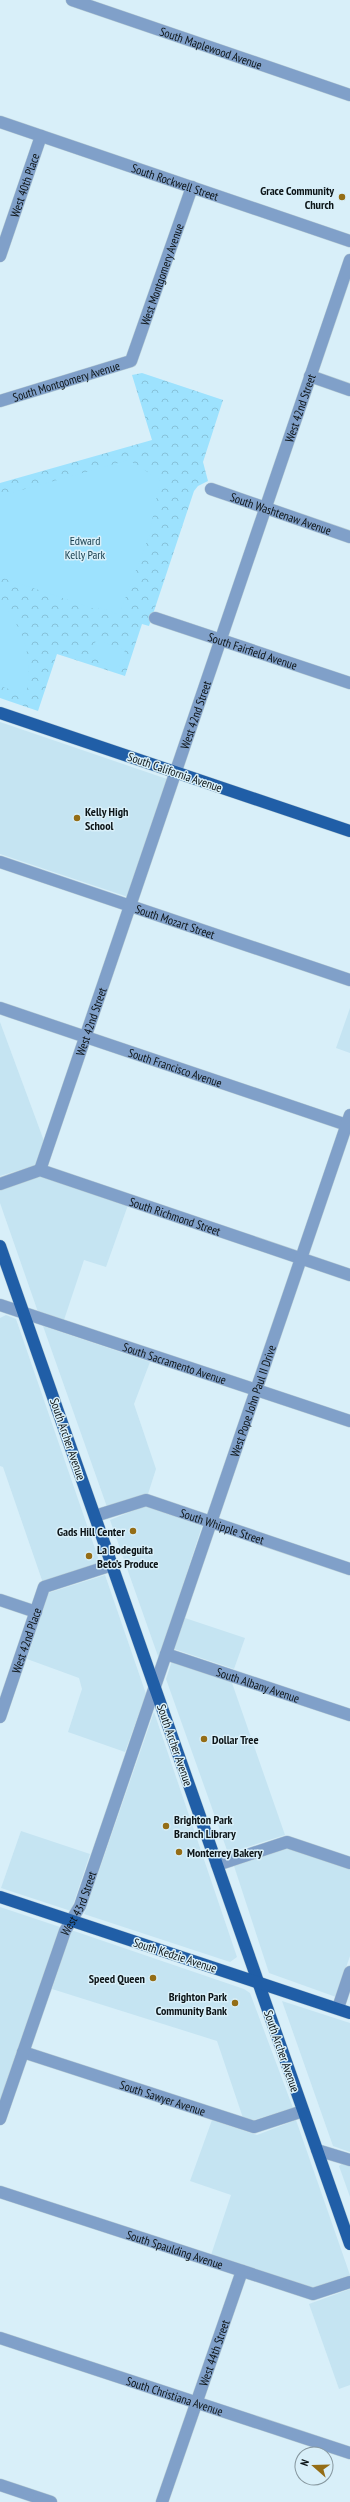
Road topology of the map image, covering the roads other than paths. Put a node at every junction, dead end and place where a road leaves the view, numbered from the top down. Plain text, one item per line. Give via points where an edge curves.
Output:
1 (72, 0) edge
2 (350, 95) edge
3 (0, 122) edge
4 (41, 136) junction
5 (192, 187) junction
6 (350, 241) edge
7 (0, 256) edge
8 (350, 260) edge
9 (131, 361) joint
10 (310, 376) junction
11 (350, 390) edge
12 (0, 401) edge
13 (211, 489) dead end
14 (265, 508) junction
15 (350, 537) edge
16 (155, 618) dead end
17 (220, 640) junction
18 (350, 683) edge
19 (0, 713) edge
20 (175, 772) junction
21 (350, 831) edge
22 (0, 862) edge
23 (130, 905) junction
24 (350, 980) edge
25 (0, 1008) edge
26 (85, 1036) junction
27 (349, 1122) edge
28 (40, 1170) junction
29 (0, 1184) edge
30 (0, 1246) edge
31 (301, 1258) junction
32 (350, 1275) edge
33 (0, 1305) edge
34 (25, 1314) junction
35 (256, 1390) junction
36 (350, 1420) edge
37 (95, 1516) junction
38 (211, 1522) junction
39 (112, 1565) junction
40 (350, 1569) edge
41 (0, 1600) edge
42 (36, 1612) junction
43 (166, 1654) junction
44 (155, 1687) junction
45 (350, 1715) edge
46 (0, 1717) edge
47 (350, 1863) edge
48 (217, 1865) junction
49 (0, 1897) edge
50 (71, 1921) junction
51 (350, 1972) edge
52 (259, 1983) junction
53 (338, 2008) junction
54 (350, 2012) edge
55 (23, 2052) junction
56 (303, 2111) junction
57 (0, 2119) edge
58 (317, 2150) junction
59 (350, 2160) edge
60 (0, 2192) edge
61 (350, 2244) edge
62 (242, 2271) junction
63 (350, 2282) edge
64 (0, 2338) edge
65 (196, 2403) junction
66 (350, 2454) edge
67 (0, 2485) edge
68 (51, 2502) edge
69 (162, 2502) edge

1 - 2 street, South Maplewood Avenue
3 - 4 street, South Rockwell Street
4 - 5 street, South Rockwell Street
4 - 7 street, West 40th Place
5 - 6 street, South Rockwell Street
5 - 9 street, West Montgomery Avenue
8 - 10 street, West 42nd Street
9 - 12 street, South Montgomery Avenue
10 - 11 street
10 - 14 street, West 42nd Street
13 - 14 street, South Washtenaw Avenue
14 - 15 street, South Washtenaw Avenue
14 - 17 street, West 42nd Street
16 - 17 street, South Fairfield Avenue
17 - 18 street, South Fairfield Avenue
17 - 20 street, West 42nd Street
19 - 20 main road, South California Avenue
20 - 21 main road, South California Avenue
20 - 23 street, West 42nd Street
22 - 23 street, South Mozart Street
23 - 24 street, South Mozart Street
23 - 26 street, West 42nd Street
25 - 26 street, South Francisco Avenue
26 - 27 street, South Francisco Avenue
26 - 28 street, West 42nd Street
27 - 31 street, West Pope John Paul II Drive
28 - 29 street
28 - 31 street, South Richmond Street
30 - 34 main road, South Archer Avenue
31 - 32 street, South Richmond Street
31 - 35 street, West Pope John Paul II Drive
33 - 34 street, South Sacramento Avenue
34 - 35 street, South Sacramento Avenue
34 - 37 main road, South Archer Avenue
35 - 36 street, South Sacramento Avenue
35 - 38 street, West Pope John Paul II Drive
37 - 38 street, South Whipple Street via 146,1500
37 - 39 main road, South Archer Avenue
38 - 40 street, South Whipple Street
38 - 43 street, West Pope John Paul II Drive
39 - 42 street, West 42nd Place via 44,1587
39 - 44 main road, South Archer Avenue
41 - 42 street
42 - 46 street, West 42nd Place
43 - 44 street, West Pope John Paul II Drive
43 - 45 street, South Albany Avenue
44 - 48 main road, South Archer Avenue
44 - 50 street, West 43rd Street via 80,1906
47 - 48 street via 288,1842
48 - 52 main road, South Archer Avenue
49 - 50 main road, South Kedzie Avenue
50 - 52 main road, South Kedzie Avenue
50 - 55 street, West 43rd Street via 65,1931
51 - 53 street
52 - 53 main road, South Kedzie Avenue
52 - 56 main road, South Archer Avenue
53 - 54 main road, South Kedzie Avenue
55 - 56 street, South Sawyer Avenue via 254,2127
55 - 57 street, West 43rd Street
56 - 58 main road, South Archer Avenue
58 - 59 street
58 - 61 main road, South Archer Avenue
60 - 62 street, South Spaulding Avenue
62 - 63 street, South Spaulding Avenue via 313,2294
62 - 65 street, West 44th Street
64 - 65 street, South Christiana Avenue
65 - 66 street, South Christiana Avenue
65 - 69 street, West 44th Street
67 - 68 street

